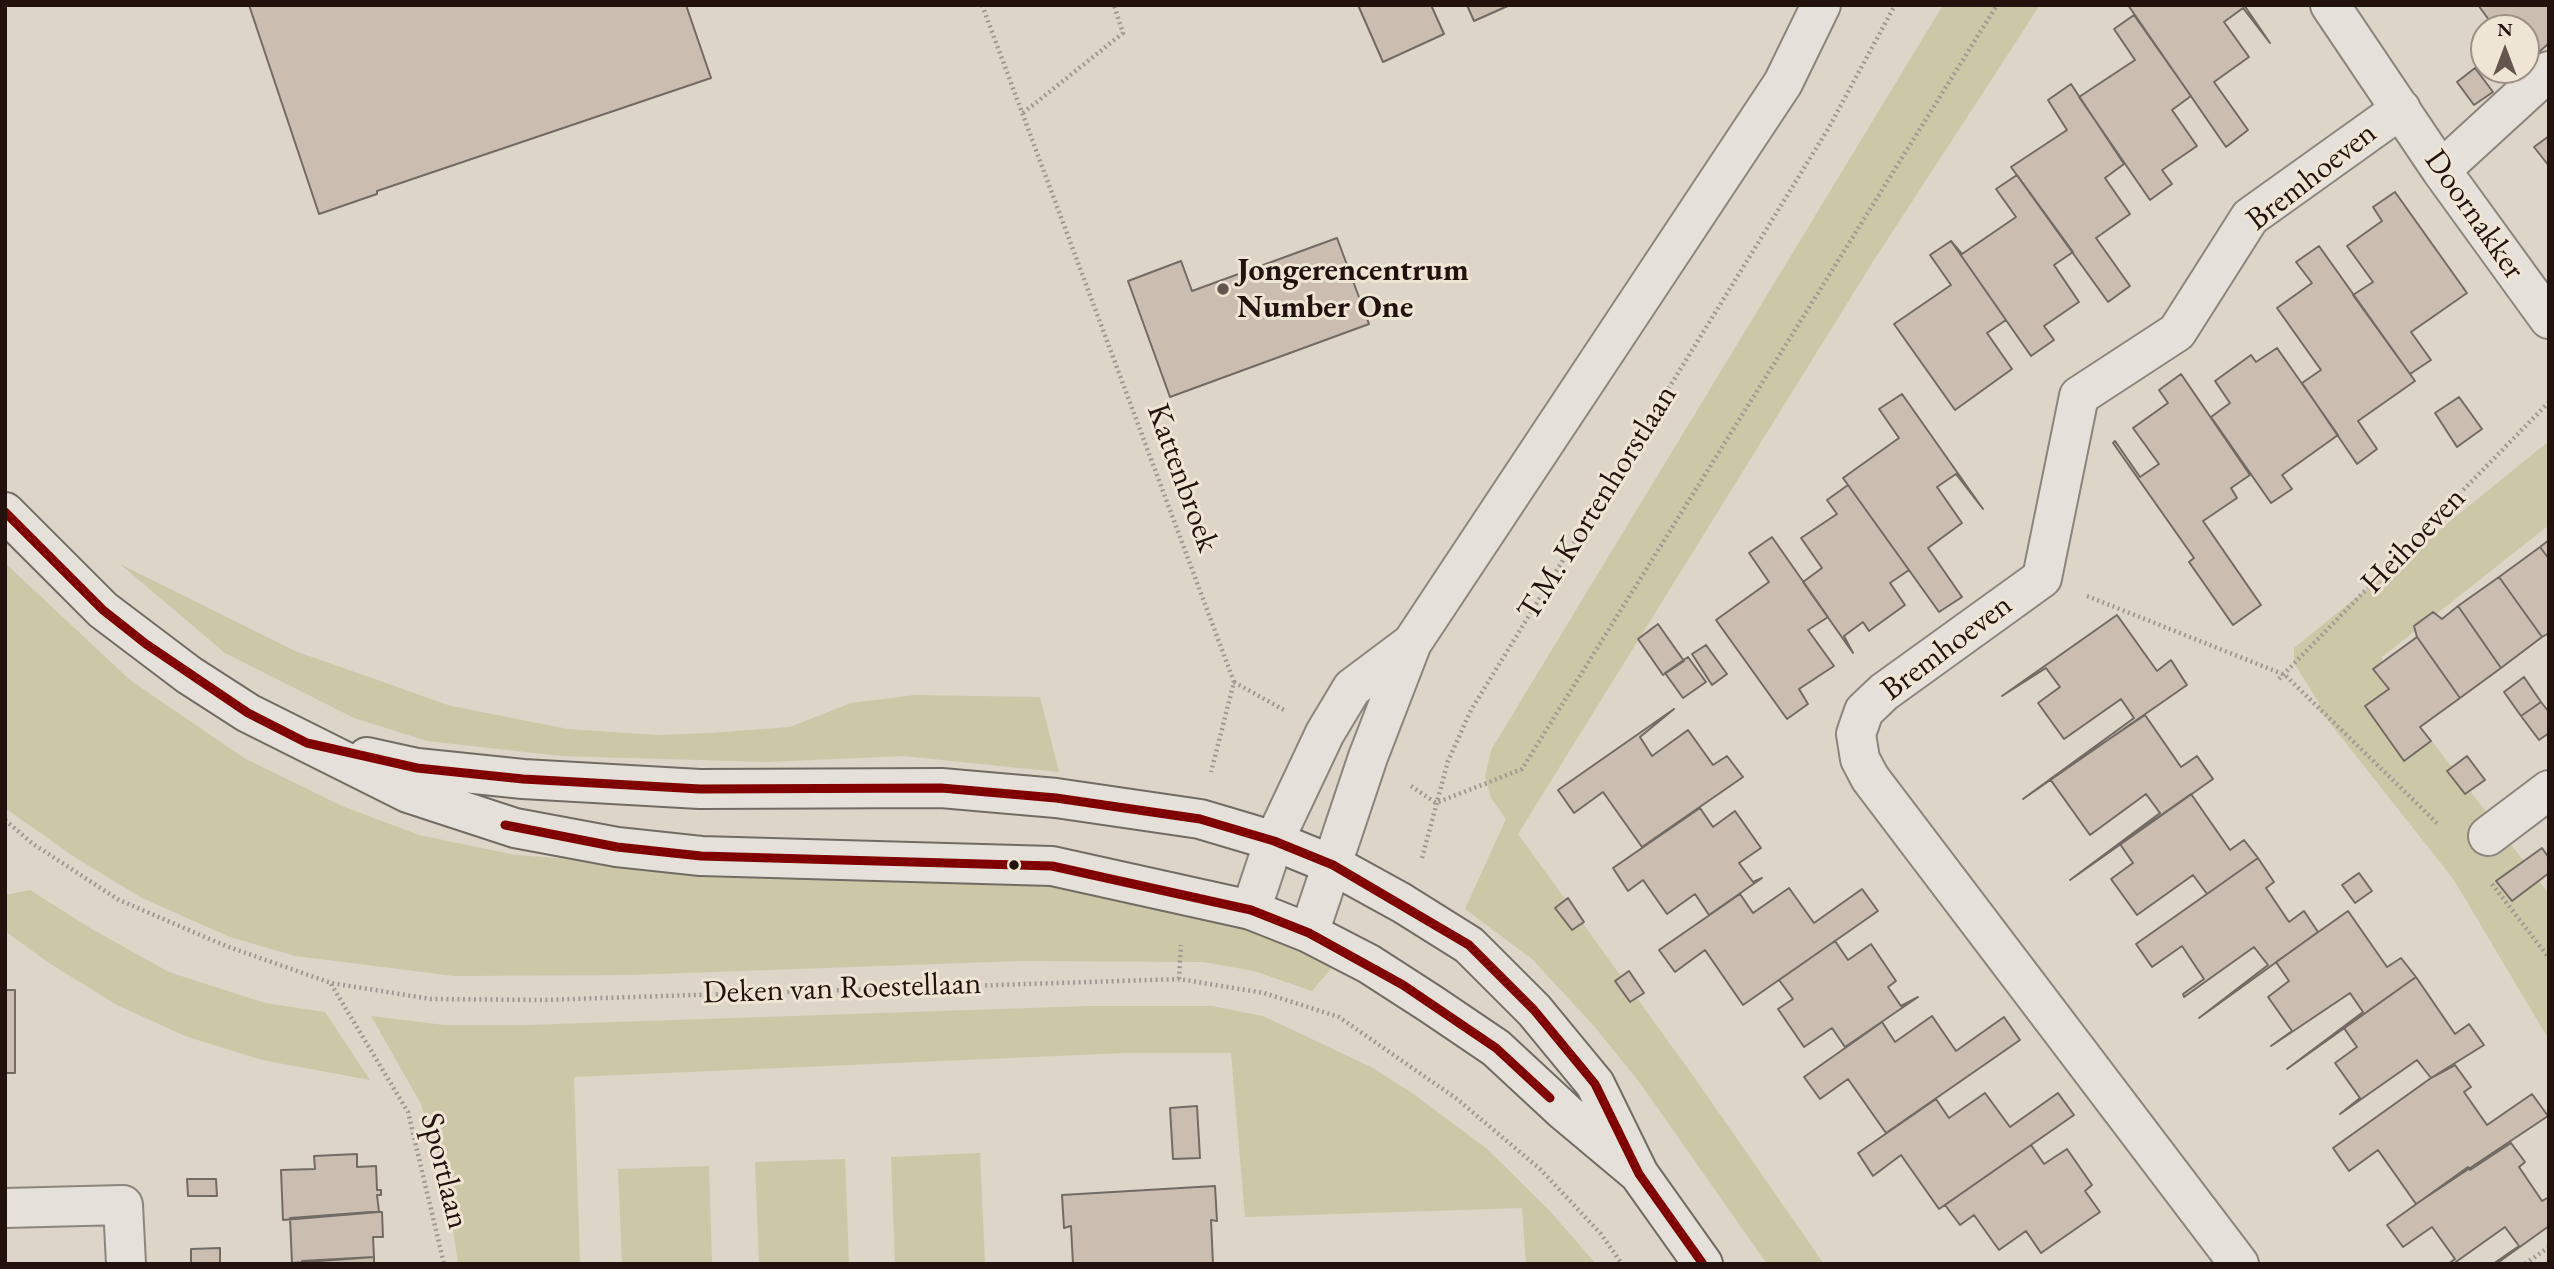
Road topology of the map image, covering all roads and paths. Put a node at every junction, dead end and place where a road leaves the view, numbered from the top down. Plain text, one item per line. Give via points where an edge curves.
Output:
1 (982, 5) edge
2 (1114, 5) edge
3 (1821, 5) edge
4 (1895, 5) edge
5 (1997, 5) edge
6 (2330, 5) edge
7 (2549, 71) edge
8 (2401, 109) junction
9 (1023, 113) junction
10 (2441, 170) junction
11 (2549, 319) edge
12 (2549, 402) edge
13 (5, 512) edge
14 (2042, 578) junction
15 (1412, 643) junction
16 (2282, 677) junction
17 (307, 743) junction
18 (2549, 790) edge
19 (1436, 803) junction
20 (1200, 819) junction
21 (5, 820) edge
22 (2442, 828) dead end
23 (2488, 836) dead end
24 (1274, 841) junction
25 (1333, 865) junction
26 (2486, 876) dead end
27 (1184, 893) junction
28 (1402, 903) junction
29 (1251, 910) junction
30 (1309, 933) junction
31 (2549, 958) edge
32 (1368, 964) junction
33 (1178, 979) junction
34 (331, 983) junction
35 (1339, 1017) junction
36 (1639, 1174) junction
37 (5, 1208) edge
38 (2549, 1247) edge
39 (126, 1264) edge
40 (444, 1264) edge
41 (1622, 1264) edge
42 (1703, 1264) edge
43 (2239, 1264) edge
44 (2525, 1264) edge

1 - 9 path, Kattenbroek
2 - 9 path via 1123,33
3 - 15 street via 1783,83
4 - 19 path, T.M. Kortenhorstlaan via 1828,129 1471,710 1448,761
5 - 19 path via 1522,769
6 - 8 street, Doornakker
7 - 10 street
8 - 10 street, Doornakker
8 - 14 street, Bremhoeven via 2250,217 2177,332 2079,396
9 - 20 path, Kattenbroek via 1234,682
10 - 11 street, Doornakker
12 - 16 path, Heihoeven
13 - 17 street via 103,610 146,644 248,713
14 - 16 path
14 - 43 street, Bremhoeven via 1864,711 1856,734 1860,759
15 - 24 street via 1352,688 1325,733
15 - 25 street
16 - 22 path
17 - 20 street via 417,768 523,779 700,789 941,788 1056,798
17 - 27 street via 408,793 515,828 617,847 701,856 1052,866
18 - 23 street
19 - 28 path, T.M. Kortenhorstlaan via 1418,872
20 - 24 street
21 - 34 path, Deken van Roestellaan via 33,844 119,900 226,946
24 - 25 street
24 - 29 street
25 - 28 street
25 - 30 street
26 - 31 path
27 - 29 street
27 - 33 path
28 - 36 street via 1469,945 1534,1010 1595,1084
29 - 30 street
30 - 32 street
32 - 35 path
32 - 36 street via 1496,1048
33 - 34 path, Deken van Roestellaan via 542,1000 431,999
33 - 35 path, Deken van Roestellaan via 1264,992
34 - 40 path, Sportlaan via 408,1112
35 - 41 path, Deken van Roestellaan via 1457,1099 1540,1169 1601,1234
36 - 42 street
37 - 39 street via 123,1205
38 - 44 path

